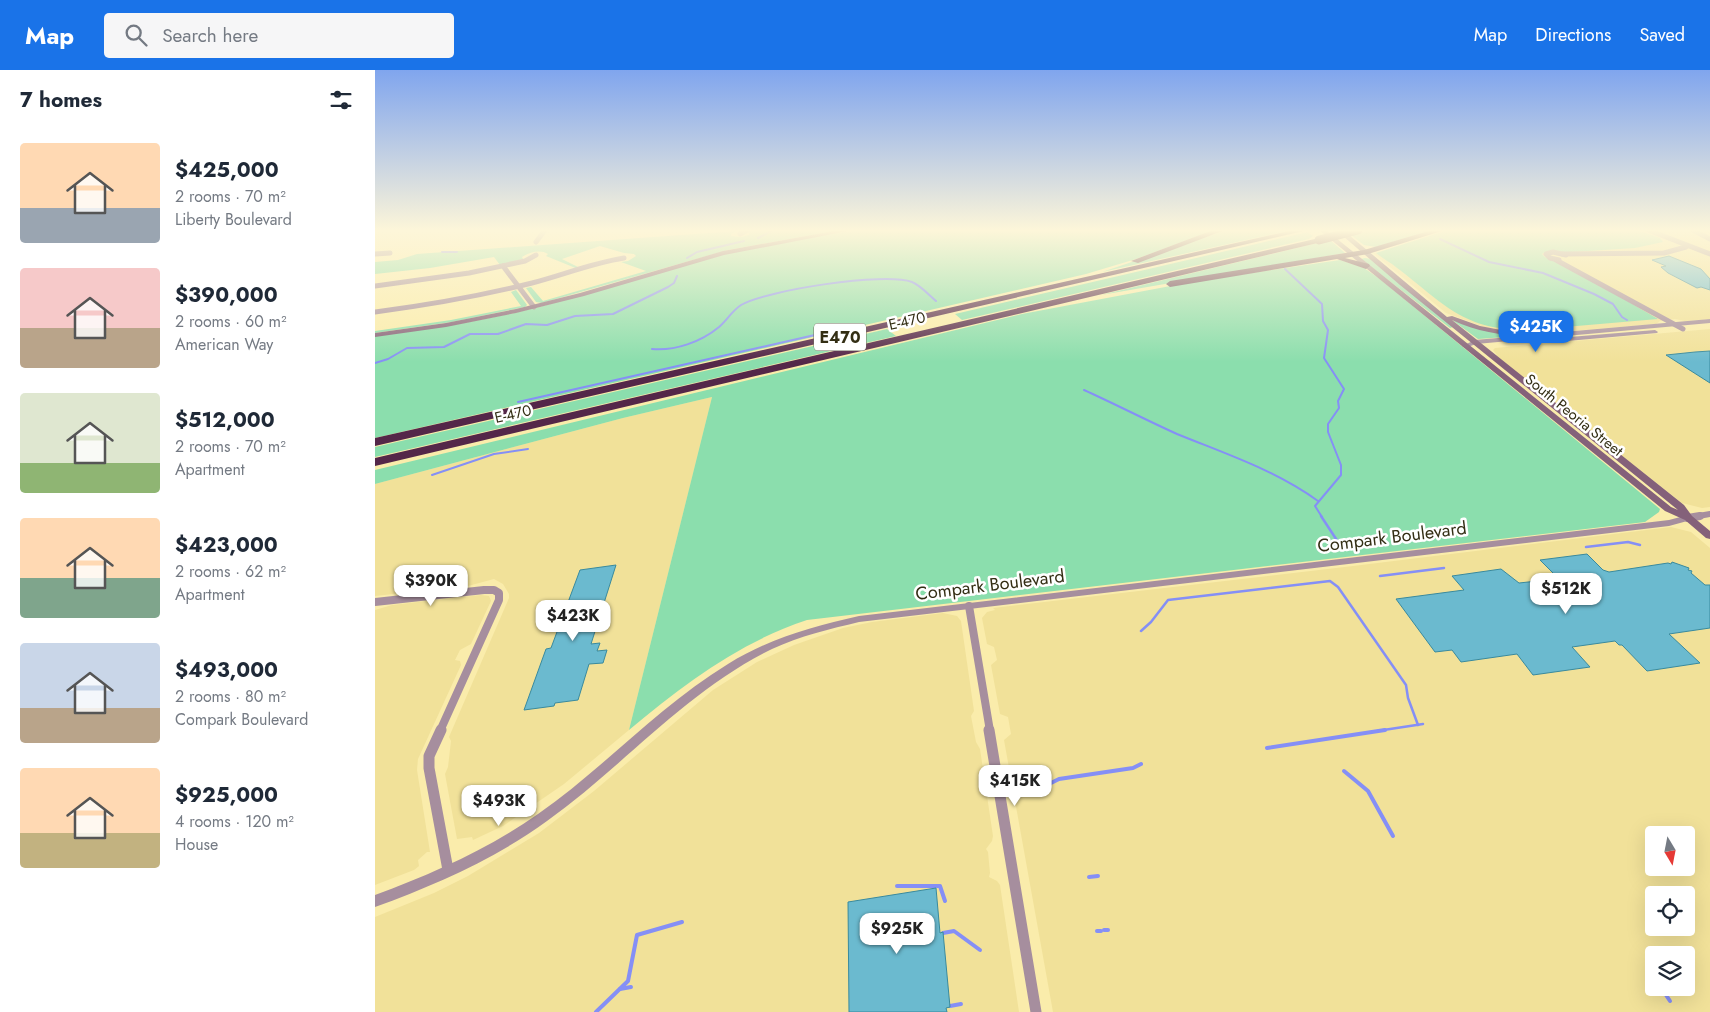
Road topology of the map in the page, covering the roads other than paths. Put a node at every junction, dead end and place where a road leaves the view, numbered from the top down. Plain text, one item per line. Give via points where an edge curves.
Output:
1 (462, 274) edge
2 (509, 274) edge
3 (563, 274) edge
4 (651, 274) edge
5 (1088, 274) edge
6 (1111, 274) edge
7 (1175, 274) edge
8 (1227, 274) edge
9 (1376, 274) edge
10 (1391, 274) edge
11 (1581, 274) edge
12 (1591, 274) edge
13 (375, 286) edge
14 (519, 287) junction
15 (1426, 304) junction
16 (534, 307) junction
17 (958, 309) junction
18 (375, 312) edge
19 (992, 317) junction
20 (1710, 321) edge
21 (1675, 324) junction
22 (1710, 327) edge
23 (1683, 329) junction
24 (1557, 334) junction
25 (375, 335) edge
26 (1478, 345) junction
27 (1465, 346) junction
28 (375, 442) edge
29 (375, 462) edge
30 (1710, 514) edge
31 (1688, 518) junction
32 (1710, 536) edge
33 (375, 602) edge
34 (969, 606) junction
35 (448, 870) junction
36 (375, 901) edge
37 (1036, 1012) edge

1 - 13 street
2 - 14 street
3 - 14 street
4 - 16 main road
5 - 17 highway
6 - 17 highway, E-470 / E470
7 - 19 highway, E-470 / E470, bridge
8 - 19 highway
9 - 27 main road, South Peoria Street
10 - 15 main road, South Peoria Street
11 - 21 street
12 - 21 street
14 - 16 street
14 - 18 street
15 - 24 main road via 1457,320 1487,330
15 - 26 main road, South Peoria Street
16 - 25 main road via 453,324
17 - 28 highway, E-470 / E470
19 - 29 highway, E-470 / E470
20 - 21 street
21 - 23 street
21 - 24 street
22 - 23 street
23 - 26 street
24 - 26 street
26 - 27 street
26 - 31 main road, South Peoria Street via 1681,507
27 - 31 main road, South Peoria Street via 1668,509
30 - 31 street
31 - 32 main road, South Peoria Street
31 - 34 street, Compark Boulevard via 1669,523
33 - 35 street via 484,590 499,593 499,600 429,756
34 - 35 street, Compark Boulevard via 827,625 758,651 691,693 547,813 502,842
34 - 37 street
35 - 36 street, Compark Boulevard

